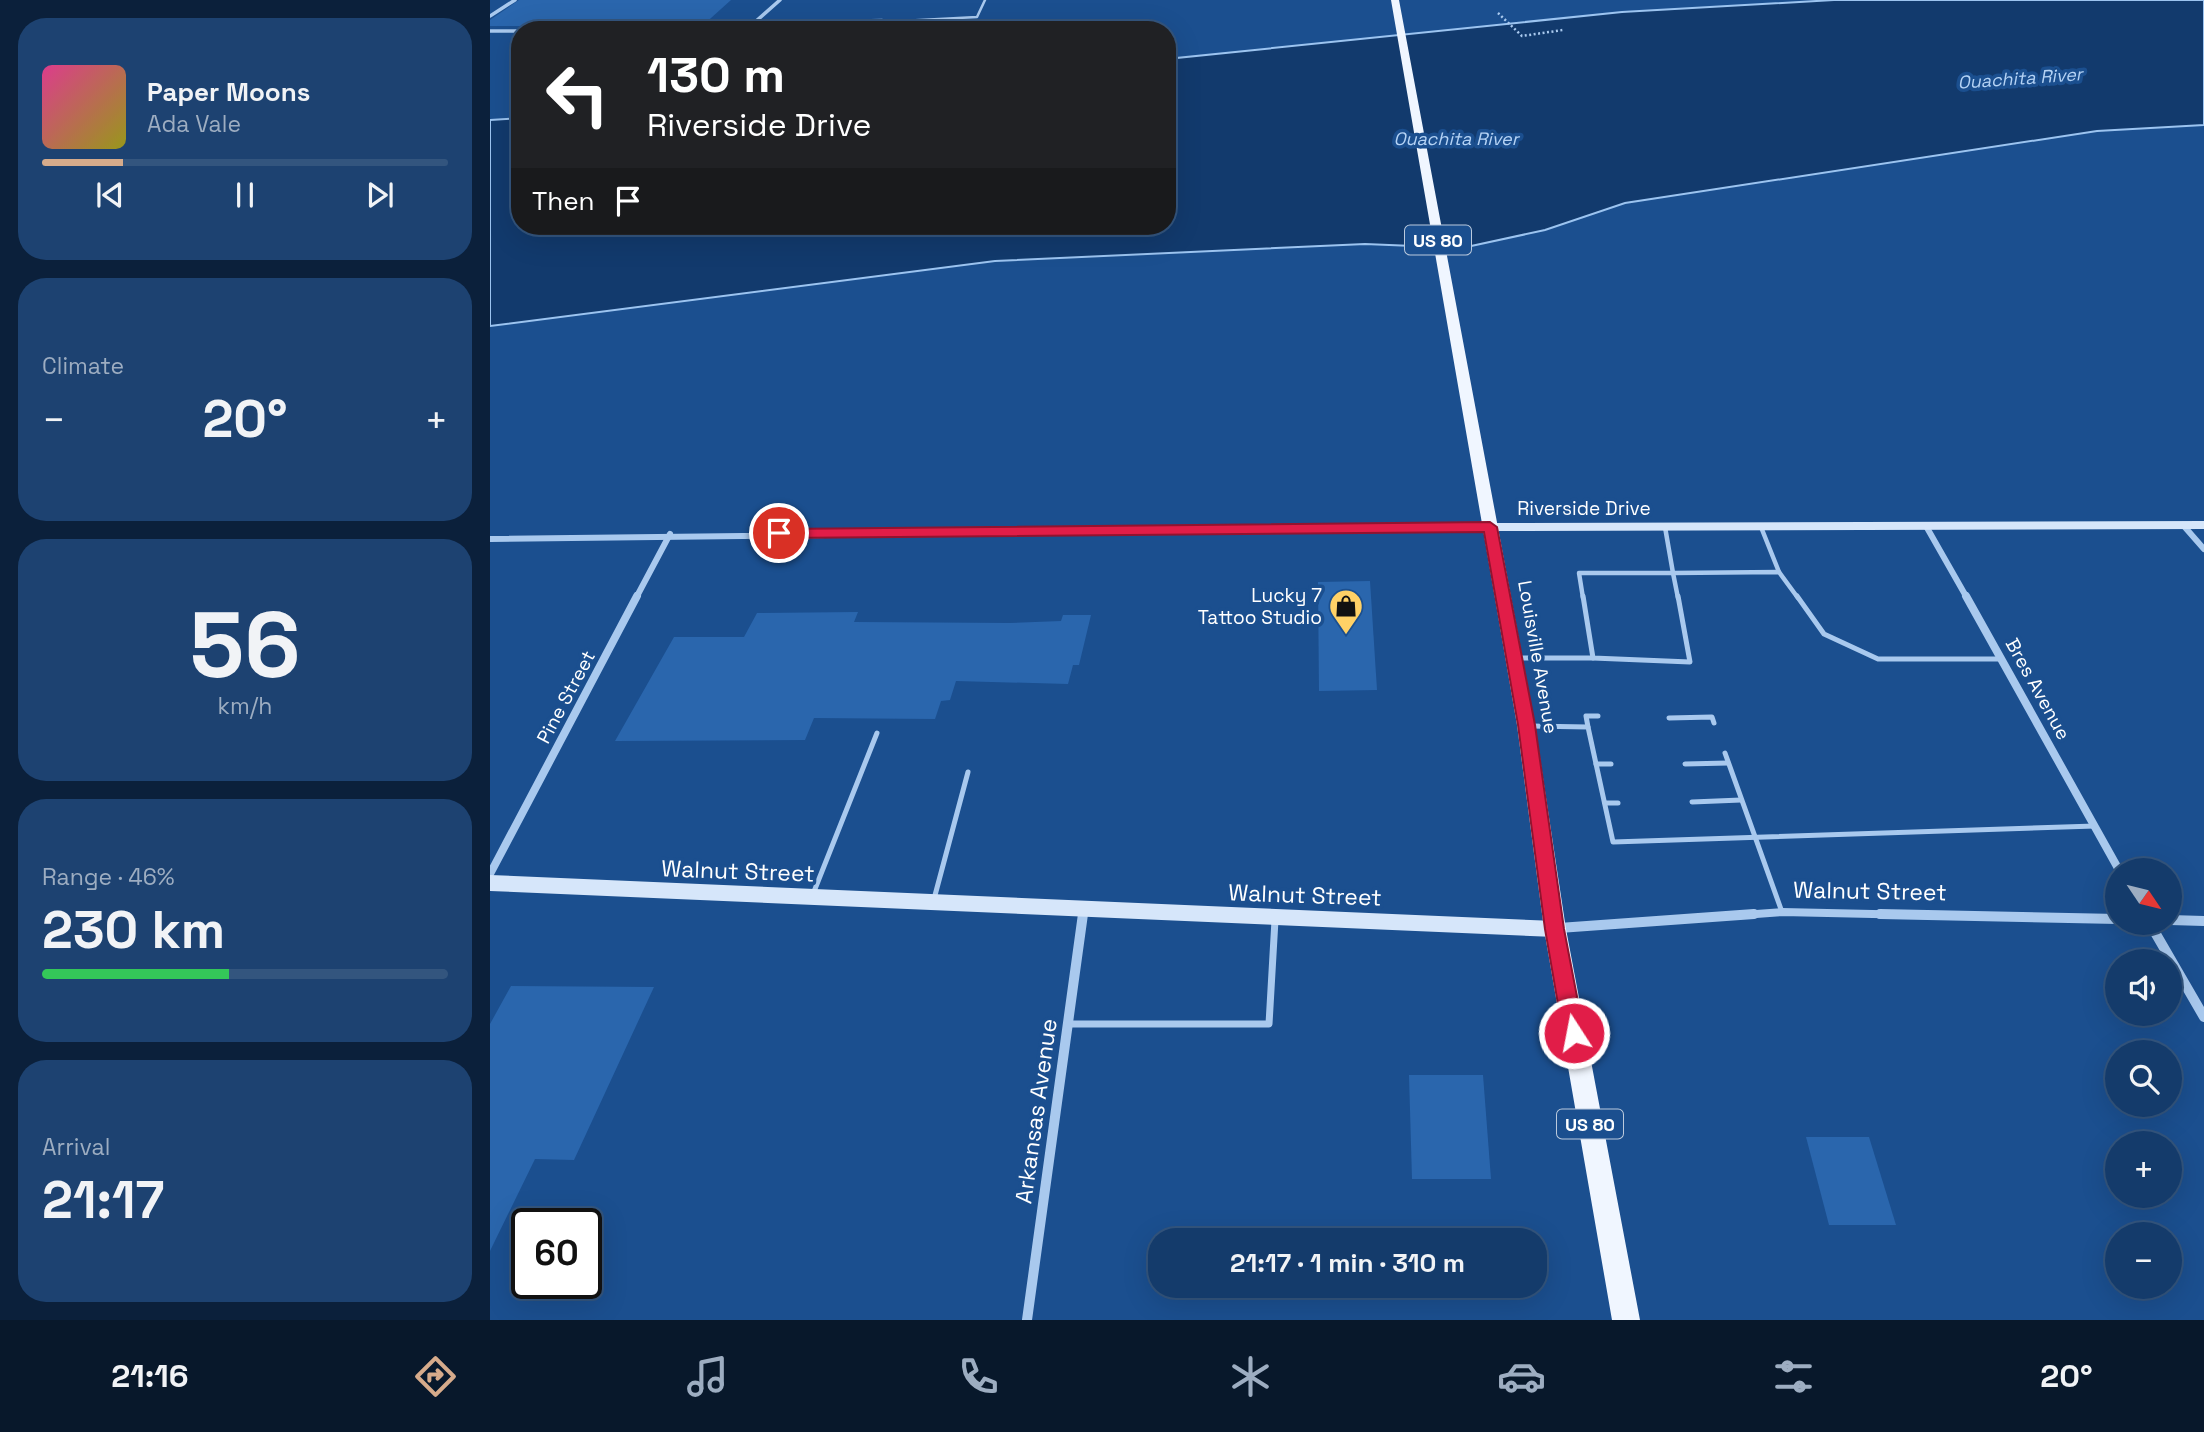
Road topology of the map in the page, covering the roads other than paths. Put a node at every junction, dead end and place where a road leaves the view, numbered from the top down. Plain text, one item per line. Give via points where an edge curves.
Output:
1 (515, 0) edge
2 (780, 0) edge
3 (985, 0) edge
4 (1396, 2) edge
5 (490, 16) edge
6 (882, 20) dead end
7 (757, 21) edge
8 (840, 21) edge
9 (901, 21) dead end
10 (490, 31) edge
11 (511, 31) edge
12 (2183, 525) junction
13 (2204, 525) edge
14 (1926, 526) junction
15 (1490, 527) junction
16 (1665, 527) junction
17 (1761, 527) junction
18 (670, 534) junction
19 (490, 539) edge
20 (2204, 549) edge
21 (1673, 572) junction
22 (1779, 572) junction
23 (1514, 658) junction
24 (1593, 658) junction
25 (2001, 659) junction
26 (1598, 716) dead end
27 (1669, 718) dead end
28 (1714, 723) dead end
29 (1527, 725) junction
30 (1588, 727) junction
31 (877, 733) dead end
32 (1725, 753) dead end
33 (1728, 763) junction
34 (1596, 764) junction
35 (1611, 764) dead end
36 (1685, 764) dead end
37 (968, 772) dead end
38 (1741, 800) junction
39 (1692, 802) dead end
40 (1605, 803) junction
41 (1618, 803) dead end
42 (2095, 826) junction
43 (1754, 837) junction
44 (2112, 858) edge
45 (490, 874) edge
46 (490, 883) edge
47 (811, 897) junction
48 (933, 902) junction
49 (1084, 908) junction
50 (1782, 912) junction
51 (1275, 916) junction
52 (2105, 919) edge
53 (2182, 920) edge
54 (2204, 921) edge
55 (1555, 929) junction
56 (2157, 935) edge
57 (2204, 1017) edge
58 (1068, 1024) junction
59 (1027, 1320) edge
60 (1626, 1320) edge

1 - 5 street
2 - 7 street
3 - 9 lane via 977,17
4 - 15 main road, Louisville Avenue / US 80
6 - 8 lane
10 - 11 street
12 - 13 street, Riverside Drive
12 - 14 street, Riverside Drive
12 - 20 street
14 - 17 street, Riverside Drive
14 - 25 street, Bres Avenue
15 - 16 street, Riverside Drive
15 - 18 street, Riverside Drive
15 - 23 main road, Louisville Avenue / US 80
16 - 17 street, Riverside Drive
16 - 21 lane
17 - 22 lane
18 - 19 street, Riverside Drive
18 - 45 street, Pine Street
21 - 22 lane
21 - 24 lane via 1579,573
21 - 24 lane via 1690,662
22 - 25 lane via 1824,634 1878,659
23 - 24 lane
23 - 29 main road, Louisville Avenue / US 80
25 - 42 street, Bres Avenue
26 - 30 lane via 1587,716
27 - 28 lane via 1712,717
29 - 30 lane
29 - 55 main road, Louisville Avenue / US 80
30 - 34 lane
31 - 47 lane
32 - 33 lane
33 - 36 lane
33 - 38 lane
34 - 35 lane
34 - 40 lane
37 - 48 lane
38 - 39 lane
38 - 43 lane
40 - 41 lane
40 - 43 lane via 1613,842
42 - 43 lane
42 - 44 street, Bres Avenue
43 - 50 lane
46 - 47 street, Walnut Street
47 - 48 street, Walnut Street
48 - 49 street, Walnut Street
49 - 51 street, Walnut Street
49 - 58 street, Arkansas Avenue
50 - 52 street, Walnut Street
50 - 55 street, Walnut Street
51 - 55 street, Walnut Street
51 - 58 lane via 1269,1024
53 - 54 street
55 - 60 main road, Louisville Avenue / US 80
56 - 57 street
58 - 59 street, Arkansas Avenue

